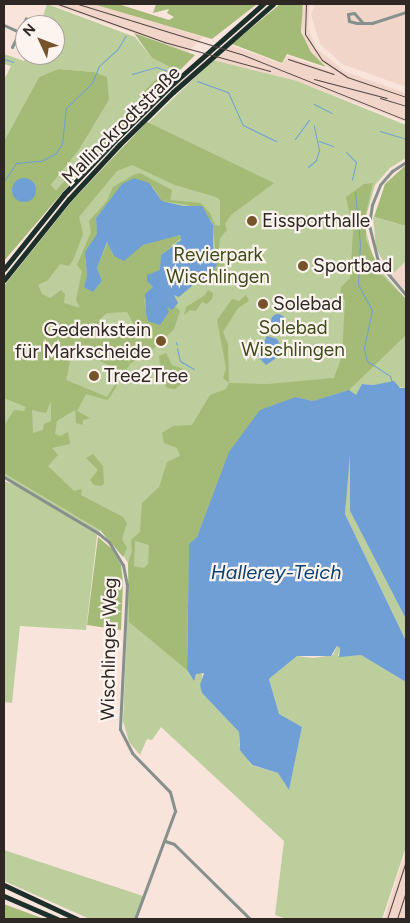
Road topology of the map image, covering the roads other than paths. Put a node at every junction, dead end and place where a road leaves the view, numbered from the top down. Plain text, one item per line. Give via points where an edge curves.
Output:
1 (263, 4) edge
2 (274, 4) edge
3 (406, 12) edge
4 (363, 23) junction
5 (15, 41) edge
6 (12, 48) dead end
7 (406, 162) edge
8 (4, 269) edge
9 (4, 280) edge
10 (406, 295) edge
11 (4, 477) edge
12 (165, 841) junction
13 (4, 887) edge
14 (4, 897) edge
15 (57, 919) edge
16 (77, 919) edge
17 (135, 919) edge
18 (250, 919) edge

1 - 8 highway, Mallinckrodtstraße via 115,140 64,194
2 - 9 highway, Mallinckrodtstraße via 173,92 119,145 69,199
3 - 4 street
4 - 4 street via 349,21 348,14 354,13
5 - 6 street
7 - 10 street via 392,171 380,185 369,225 378,262
11 - 12 street, Wischlinger Weg via 98,533 122,561 127,585 120,729 128,748 174,800 174,818
12 - 17 street, Wischlinger Weg
12 - 18 street via 174,844
13 - 16 highway
14 - 15 highway

